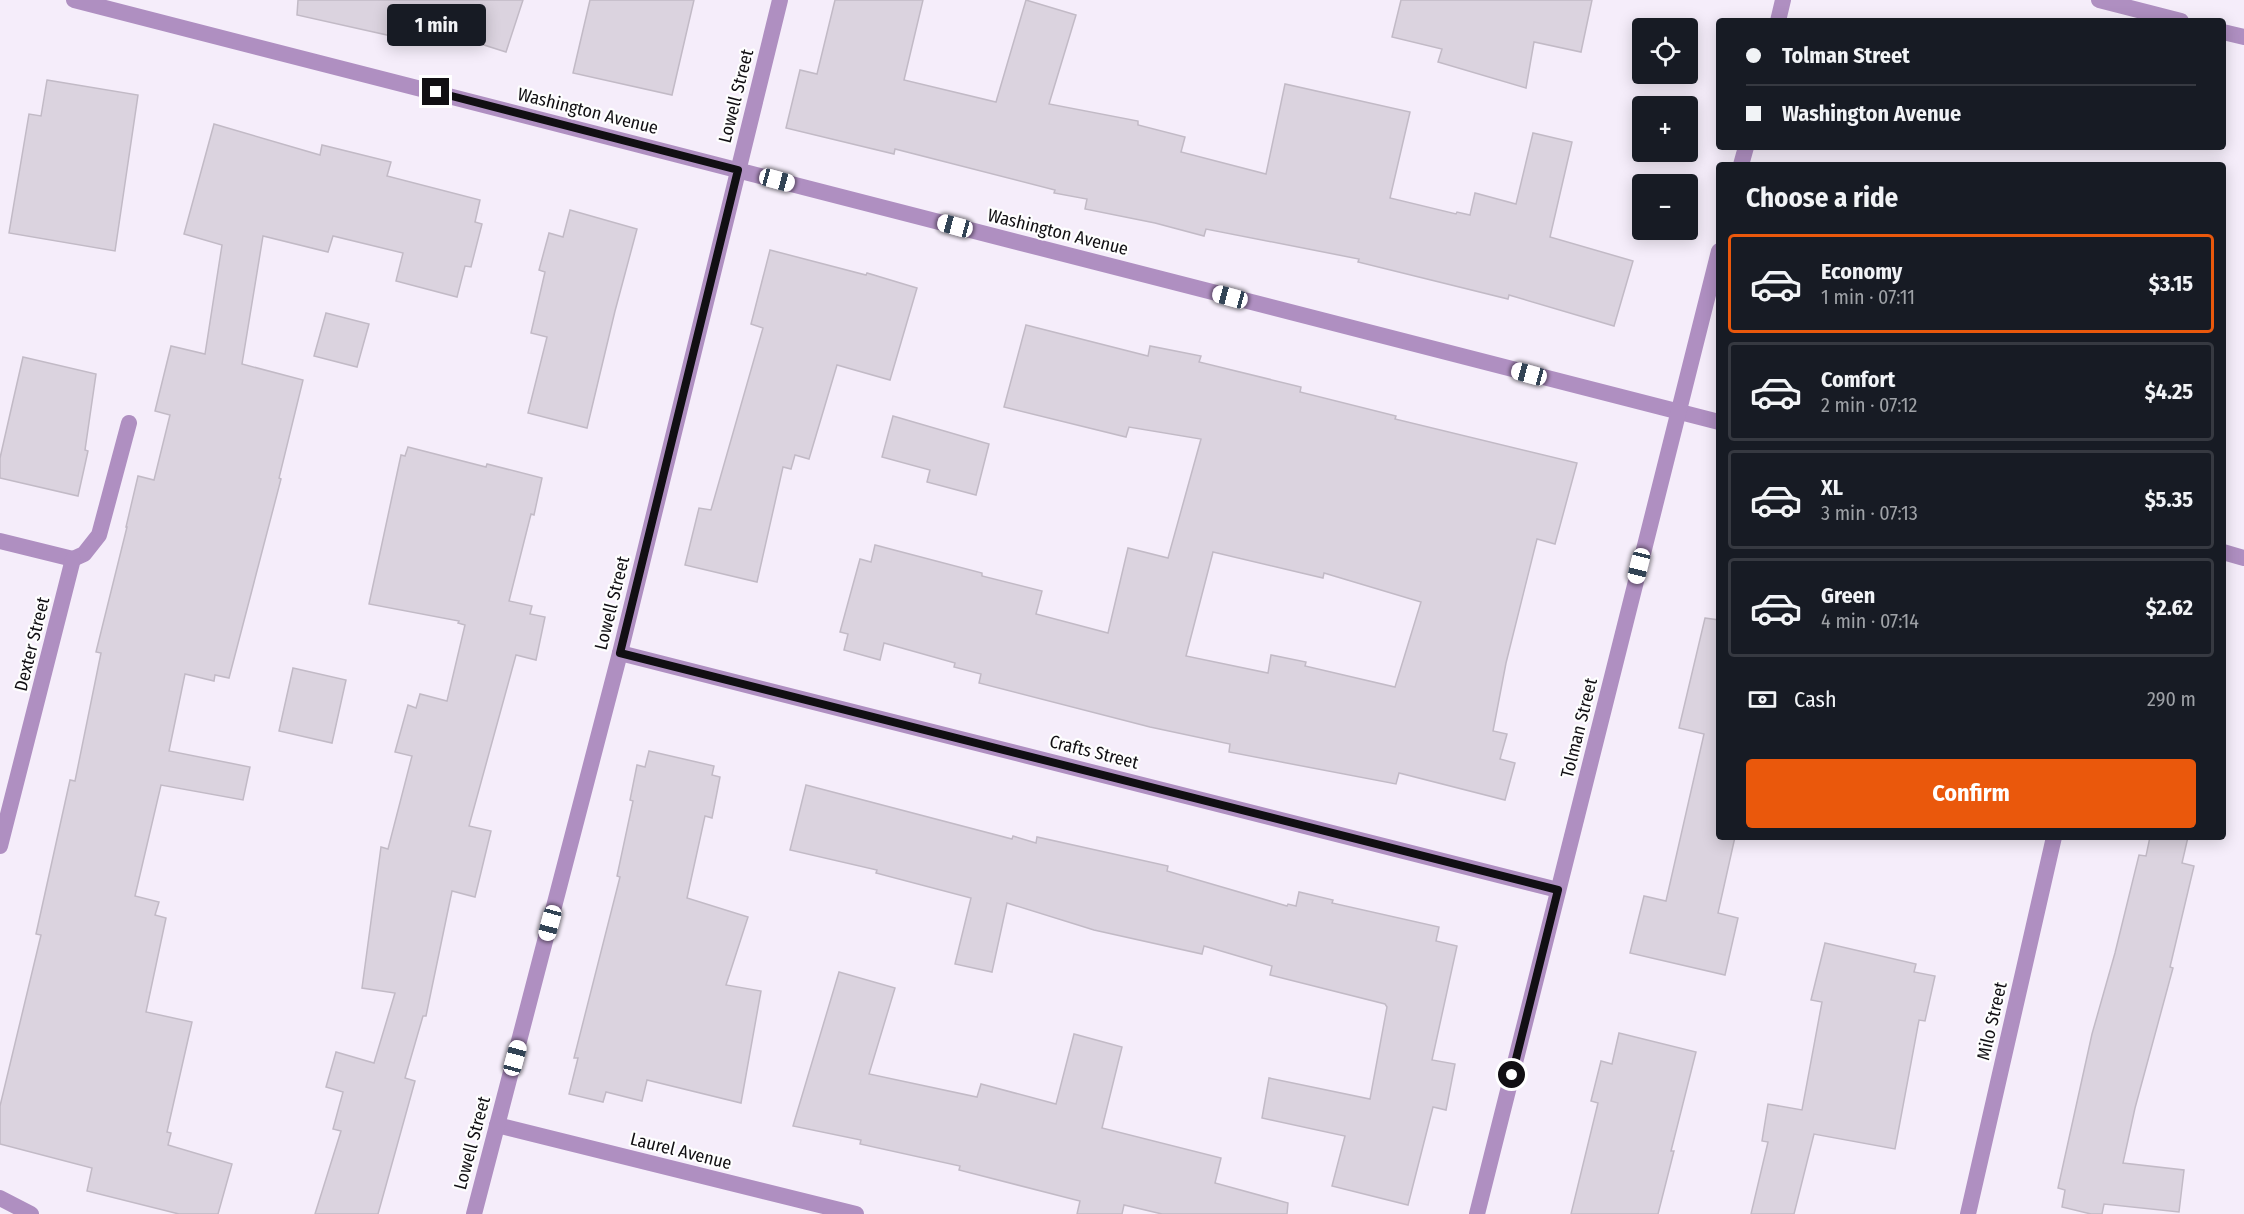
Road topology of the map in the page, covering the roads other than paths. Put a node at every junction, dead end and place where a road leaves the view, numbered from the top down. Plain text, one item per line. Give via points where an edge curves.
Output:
1 (74, 0) edge
2 (780, 0) edge
3 (1783, 0) edge
4 (2099, 0) edge
5 (1779, 18) edge
6 (2169, 18) edge
7 (2226, 33) edge
8 (2244, 37) edge
9 (738, 170) junction
10 (1716, 263) edge
11 (1678, 412) junction
12 (1716, 421) edge
13 (129, 423) dead end
14 (0, 541) edge
15 (2226, 553) edge
16 (2244, 558) edge
17 (73, 560) junction
18 (620, 653) junction
19 (2053, 840) edge
20 (0, 846) edge
21 (1558, 890) junction
22 (497, 1125) junction
23 (0, 1198) edge
24 (31, 1214) edge
25 (474, 1214) edge
26 (856, 1214) edge
27 (1478, 1214) edge
28 (1968, 1214) edge

1 - 9 street, Washington Avenue
2 - 9 street, Lowell Street
3 - 5 street
4 - 6 street
7 - 8 street
9 - 11 street, Washington Avenue
9 - 18 street, Lowell Street
10 - 11 street, Tolman Street
11 - 12 street, Washington Avenue
11 - 21 street, Tolman Street
13 - 17 street via 99,535 84,554
14 - 17 street
15 - 16 street
17 - 20 street, Dexter Street
18 - 21 street, Crafts Street
18 - 22 street, Lowell Street
19 - 28 street, Milo Street
21 - 27 street, Tolman Street
22 - 25 street, Lowell Street
22 - 26 street, Laurel Avenue
23 - 24 street

